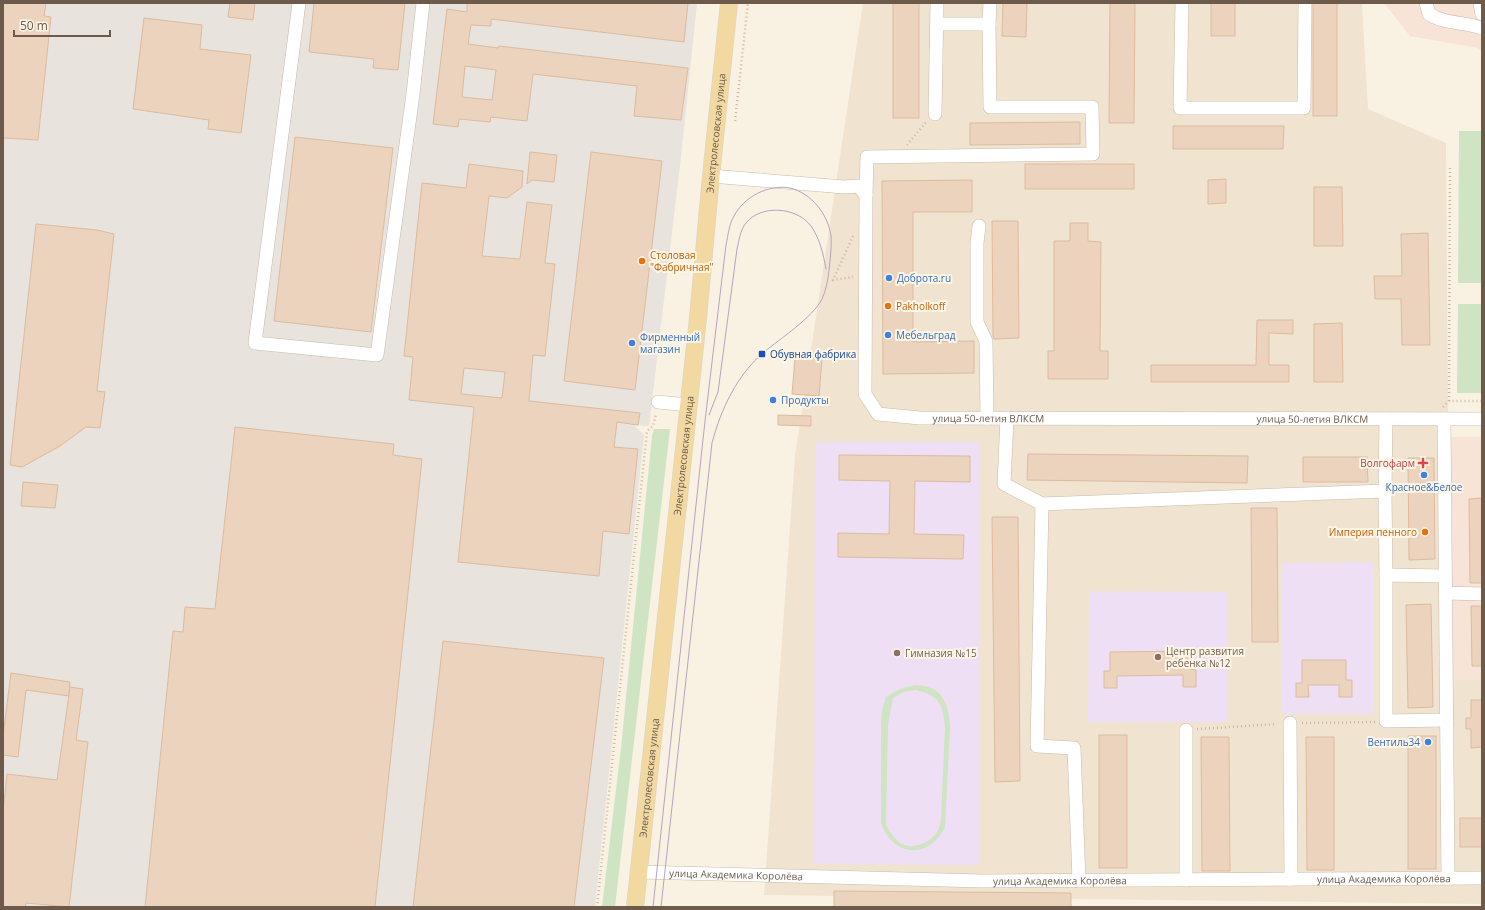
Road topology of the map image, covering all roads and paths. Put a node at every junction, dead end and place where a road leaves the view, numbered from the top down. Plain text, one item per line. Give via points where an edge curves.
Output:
1 (299, 3) edge
2 (423, 3) edge
3 (729, 3) edge
4 (748, 3) edge
5 (938, 3) edge
6 (990, 3) edge
7 (1182, 3) edge
8 (1305, 3) edge
9 (1426, 3) edge
10 (1481, 3) edge
11 (1482, 14) edge
12 (937, 24) junction
13 (989, 24) junction
14 (1482, 28) edge
15 (935, 114) dead end
16 (735, 121) dead end
17 (1450, 168) dead end
18 (711, 176) junction
19 (866, 195) junction
20 (867, 223) junction
21 (979, 226) dead end
22 (866, 275) junction
23 (1449, 401) dead end
24 (658, 402) joint
25 (688, 405) junction
26 (987, 418) junction
27 (1007, 418) junction
28 (1386, 419) junction
29 (1444, 419) junction
30 (1482, 419) edge
31 (1385, 491) junction
32 (1042, 504) junction
33 (1386, 575) junction
34 (1445, 576) junction
35 (1446, 593) junction
36 (1482, 594) edge
37 (1447, 720) junction
38 (1290, 723) dead end
39 (1186, 730) dead end
40 (639, 872) junction
41 (1448, 878) junction
42 (1482, 878) edge
43 (1292, 879) junction
44 (1079, 880) junction
45 (1186, 880) junction
46 (597, 907) edge
47 (635, 907) edge

1 - 2 street via 255,342 377,355
3 - 18 main road, Электролесовская улица
4 - 16 path
5 - 12 street
6 - 13 street
7 - 8 street via 1180,108 1304,108
9 - 14 street via 1429,14 1436,19
10 - 11 street
12 - 13 street
12 - 15 street
13 - 19 street, улица 50-летия ВЛКСМ via 990,107 1092,107 1093,154 867,157
17 - 23 path
18 - 19 street via 858,186
18 - 25 main road, Электролесовская улица
19 - 20 street, улица 50-летия ВЛКСМ
20 - 22 street, улица 50-летия ВЛКСМ
20 - 22 path via 857,227 833,280
21 - 26 street via 977,322 986,341
22 - 26 street, улица 50-летия ВЛКСМ via 865,394 878,414 920,418
24 - 25 street
24 - 46 path via 653,426 647,430
25 - 40 main road, Электролесовская улица
26 - 27 street, улица 50-летия ВЛКСМ
27 - 28 street, улица 50-летия ВЛКСМ
27 - 32 street via 1004,484
28 - 29 street, улица 50-летия ВЛКСМ
28 - 31 street
29 - 30 street, улица 50-летия ВЛКСМ
29 - 34 street
31 - 32 street
31 - 33 street
32 - 44 street via 1037,746 1074,748
33 - 34 street
33 - 37 street via 1386,721
34 - 35 street
35 - 36 street
35 - 37 street
37 - 41 street
38 - 43 street
39 - 45 street
40 - 44 street, улица Академика Королёва via 982,881
40 - 47 main road, Электролесовская улица
41 - 42 street, улица Академика Королёва
41 - 43 street, улица Академика Королёва
43 - 45 street, улица Академика Королёва
44 - 45 street, улица Академика Королёва

